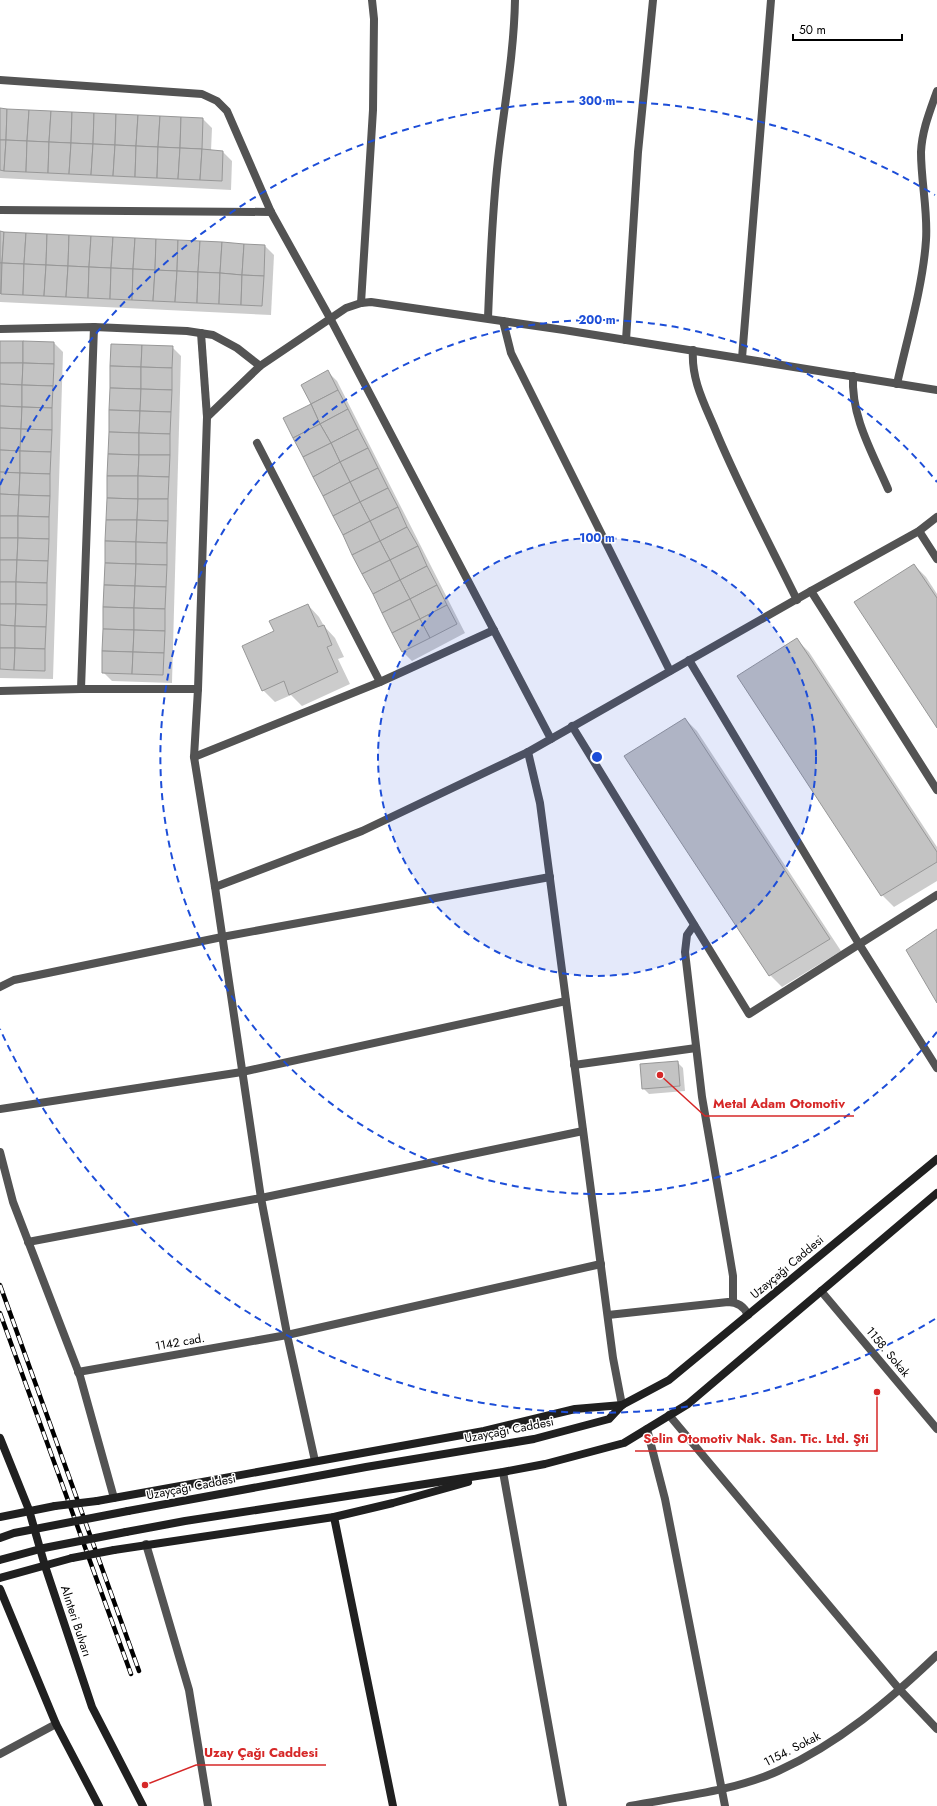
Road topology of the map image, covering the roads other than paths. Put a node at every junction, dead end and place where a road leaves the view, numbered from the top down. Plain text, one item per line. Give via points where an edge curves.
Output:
1 (372, 0) edge
2 (515, 0) edge
3 (653, 0) edge
4 (772, 0) edge
5 (0, 80) edge
6 (937, 91) edge
7 (0, 210) edge
8 (271, 212) junction
9 (361, 303) junction
10 (330, 318) junction
11 (488, 318) junction
12 (503, 321) junction
13 (94, 327) junction
14 (0, 329) edge
15 (201, 333) junction
16 (626, 340) junction
17 (693, 350) junction
18 (742, 358) junction
19 (260, 366) junction
20 (853, 376) junction
21 (897, 384) junction
22 (937, 390) edge
23 (207, 417) junction
24 (257, 443) dead end
25 (888, 489) dead end
26 (937, 517) edge
27 (918, 531) junction
28 (937, 559) edge
29 (811, 591) junction
30 (797, 600) junction
31 (494, 630) junction
32 (689, 660) junction
33 (670, 671) junction
34 (380, 682) junction
35 (81, 688) junction
36 (198, 689) junction
37 (0, 691) edge
38 (572, 726) junction
39 (551, 739) junction
40 (528, 752) junction
41 (194, 757) junction
42 (937, 790) edge
43 (550, 877) junction
44 (215, 887) junction
45 (937, 895) edge
46 (694, 925) junction
47 (222, 937) junction
48 (859, 944) junction
49 (0, 987) edge
50 (566, 1000) junction
51 (696, 1048) junction
52 (936, 1063) edge
53 (574, 1065) junction
54 (242, 1072) junction
55 (0, 1109) edge
56 (583, 1131) junction
57 (0, 1152) edge
58 (937, 1159) edge
59 (937, 1193) edge
60 (261, 1198) junction
61 (28, 1242) junction
62 (601, 1264) junction
63 (821, 1291) junction
64 (733, 1302) junction
65 (608, 1315) junction
66 (748, 1315) junction
67 (287, 1335) junction
68 (78, 1372) junction
69 (622, 1405) junction
70 (669, 1416) junction
71 (937, 1428) edge
72 (647, 1429) junction
73 (0, 1438) edge
74 (315, 1461) junction
75 (503, 1472) junction
76 (114, 1498) junction
77 (29, 1510) junction
78 (0, 1517) edge
79 (334, 1517) junction
80 (0, 1538) edge
81 (146, 1544) junction
82 (0, 1560) edge
83 (45, 1566) junction
84 (0, 1578) edge
85 (0, 1590) edge
86 (937, 1654) edge
87 (900, 1690) junction
88 (56, 1724) junction
89 (937, 1729) edge
90 (0, 1754) edge
91 (722, 1788) junction
92 (99, 1806) edge
93 (143, 1806) edge
94 (208, 1806) edge
95 (393, 1806) edge
96 (562, 1806) edge
97 (630, 1806) edge
98 (725, 1806) edge

1 - 9 street via 374,110
2 - 11 street via 512,50 492,218
3 - 16 street via 638,152
4 - 18 street
5 - 8 street via 193,93 210,97 227,111
6 - 21 street via 922,139 927,223 924,259
7 - 8 street
8 - 10 street
9 - 10 street via 346,308
9 - 11 street via 382,302
10 - 19 street
10 - 31 street
11 - 12 street
12 - 16 street
12 - 33 street via 511,353
13 - 14 street
13 - 15 street
13 - 35 street
15 - 19 street via 213,335 238,348
15 - 23 street
16 - 17 street
17 - 18 street
17 - 30 street via 692,362 696,383 733,472
18 - 20 street
19 - 23 street
20 - 21 street
20 - 25 street via 853,397 858,419
21 - 22 street
23 - 36 street
24 - 34 street
26 - 27 street
27 - 28 street
27 - 29 street
29 - 30 street
29 - 42 street
30 - 32 street
31 - 34 street
31 - 39 street
32 - 33 street
32 - 48 street
33 - 38 street
34 - 41 street
35 - 36 street
35 - 37 street
36 - 41 street
38 - 39 street
38 - 46 street
39 - 40 street
40 - 43 street via 540,803
40 - 44 street via 362,831
41 - 44 street
43 - 47 street
43 - 50 street
44 - 47 street
45 - 48 street
46 - 48 street via 749,1014
46 - 51 street via 687,935 684,946
47 - 49 street via 14,980
47 - 54 street
48 - 52 street
50 - 53 street
50 - 54 street
51 - 53 street
51 - 64 street via 707,1133 732,1276
53 - 56 street
54 - 55 street
54 - 60 street
56 - 60 street
56 - 62 street
57 - 61 street via 13,1202
58 - 66 main road, Uzayçağı Caddesi
59 - 63 main road
60 - 61 street
60 - 67 street
61 - 68 street
62 - 65 street
62 - 67 street, 1142 cad.
63 - 70 main road via 688,1404
63 - 71 street, 1158. Sokak
64 - 65 street
64 - 66 street via 742,1306
65 - 69 street
66 - 69 main road, Uzayçağı Caddesi via 670,1380
67 - 68 street, 1142 cad.
67 - 74 street
68 - 76 street
69 - 74 main road via 575,1410 484,1431
69 - 80 main road, Uzayçağı Caddesi, bridge via 609,1420 534,1439 128,1511 14,1533
70 - 72 main road
70 - 87 street
72 - 75 main road via 624,1443 545,1464
72 - 91 street via 665,1499
73 - 77 main road, Alınteri Bulvarı
74 - 76 main road
75 - 79 main road
75 - 82 main road, bridge via 185,1521 44,1548
75 - 96 street
76 - 77 main road, bridge
77 - 78 main road
77 - 83 main road, Alınteri Bulvarı
79 - 81 main road
79 - 95 main road
81 - 83 main road, bridge via 72,1558
81 - 94 street via 189,1690
83 - 84 main road
83 - 93 main road, Alınteri Bulvarı via 92,1707
85 - 88 main road
86 - 87 street, 1154. Sokak
87 - 89 street
87 - 91 street, 1154. Sokak via 830,1743 778,1771
88 - 90 street
88 - 92 main road
91 - 97 street, 1154. Sokak
91 - 98 street

